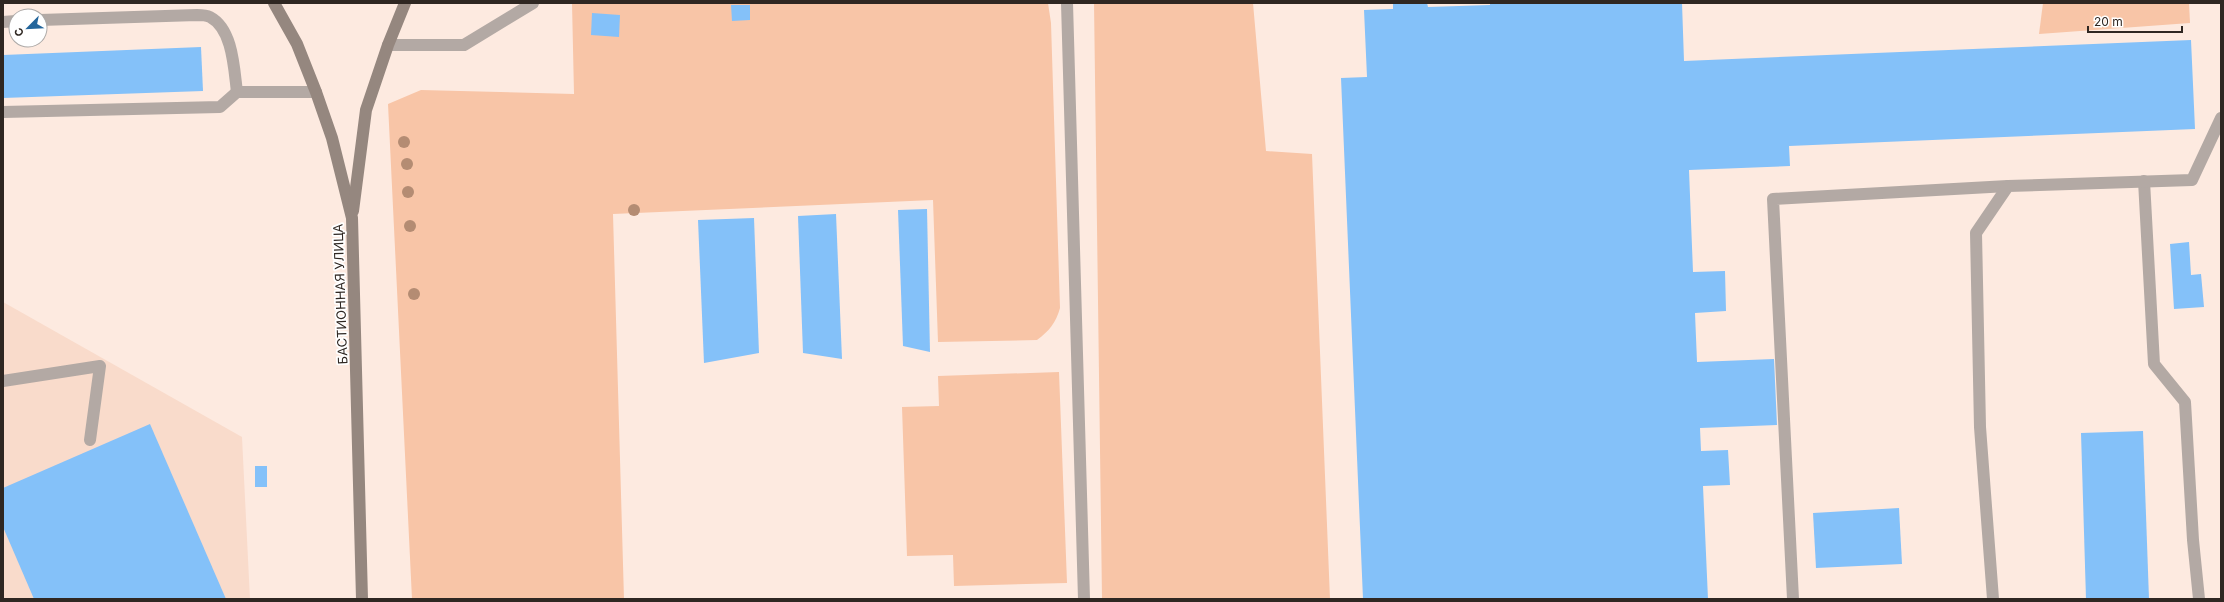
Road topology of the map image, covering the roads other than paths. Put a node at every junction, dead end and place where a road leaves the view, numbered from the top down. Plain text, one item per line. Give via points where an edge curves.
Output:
1 (274, 3) edge
2 (405, 3) edge
3 (533, 3) edge
4 (1067, 3) edge
5 (48, 20) edge
6 (388, 45) junction
7 (237, 92) junction
8 (316, 92) junction
9 (3, 112) edge
10 (2221, 118) edge
11 (2144, 181) junction
12 (2008, 186) junction
13 (352, 218) junction
14 (3, 381) edge
15 (90, 440) dead end
16 (362, 599) edge
17 (1084, 599) edge
18 (1793, 599) edge
19 (1993, 599) edge
20 (2199, 599) edge

1 - 8 street, БАСТИОННАЯ УЛИЦА via 296,44
2 - 6 street
3 - 6 lane via 464,45
4 - 17 lane
5 - 7 lane via 197,15 210,17 226,34
6 - 13 street via 366,110
7 - 8 lane
7 - 9 lane via 220,107
8 - 13 street, БАСТИОННАЯ УЛИЦА via 332,138
10 - 11 lane via 2192,180
11 - 12 lane
11 - 20 lane via 2154,364 2186,402 2193,540
12 - 18 lane via 1773,199
12 - 19 lane via 1976,233 1980,427
13 - 16 street, БАСТИОННАЯ УЛИЦА
14 - 15 lane via 100,366

